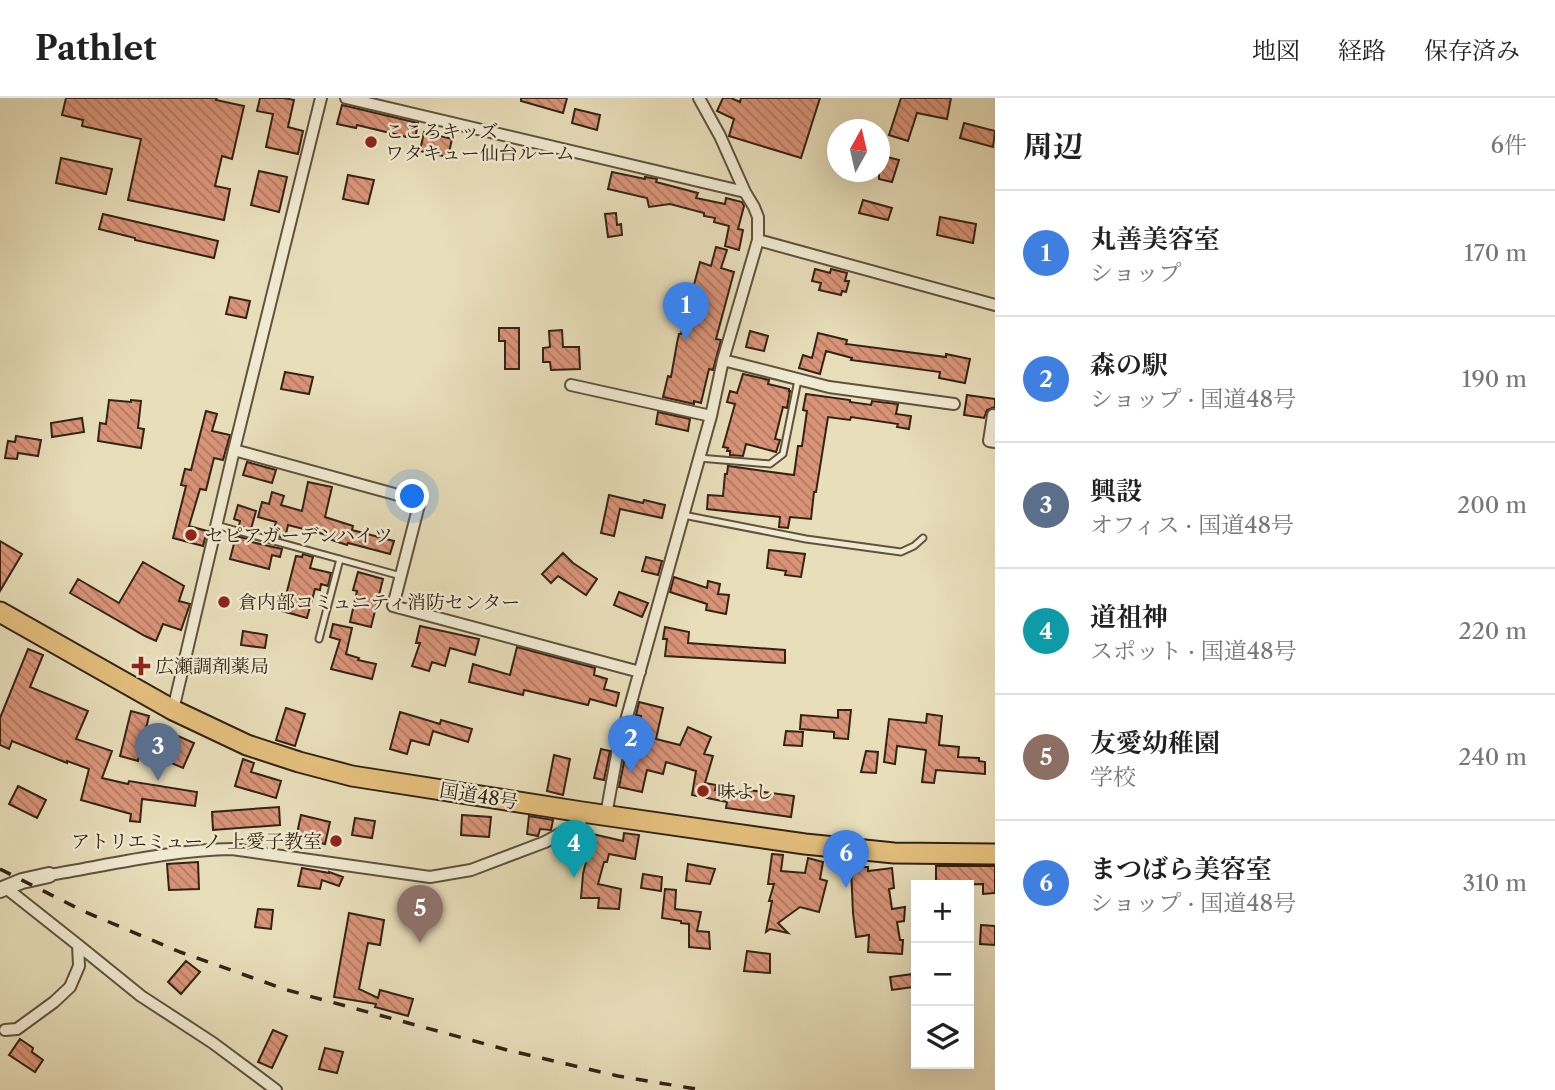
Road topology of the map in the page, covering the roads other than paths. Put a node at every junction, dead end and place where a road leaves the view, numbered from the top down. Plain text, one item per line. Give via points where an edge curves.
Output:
1 (321, 98) edge
2 (346, 98) edge
3 (699, 98) edge
4 (745, 192) junction
5 (758, 240) junction
6 (995, 305) edge
7 (723, 360) junction
8 (798, 380) junction
9 (571, 385) dead end
10 (954, 404) dead end
11 (993, 415) dead end
12 (711, 416) junction
13 (995, 442) edge
14 (234, 450) junction
15 (699, 458) junction
16 (683, 515) junction
17 (216, 525) junction
18 (923, 538) dead end
19 (340, 559) junction
20 (401, 576) junction
21 (0, 612) edge
22 (319, 639) dead end
23 (640, 672) junction
24 (173, 710) junction
25 (582, 812) junction
26 (606, 815) junction
27 (995, 854) edge
28 (49, 875) joint
29 (3, 889) edge
30 (78, 946) junction
31 (5, 1030) dead end
32 (276, 1090) edge

1 - 14 street
2 - 4 street
3 - 4 street
4 - 5 street via 758,217
5 - 6 street
5 - 7 street
7 - 8 street
7 - 12 street
8 - 10 street
8 - 15 lane via 783,454 770,464
9 - 12 street
11 - 13 street via 989,441
12 - 15 street
14 - 17 street
14 - 20 street via 420,501
15 - 16 street
16 - 18 lane via 901,552
16 - 23 street
17 - 19 lane
17 - 24 street
19 - 20 lane
19 - 22 lane
20 - 23 street via 393,606
21 - 24 highway, 国道48号
23 - 26 street via 618,748
24 - 25 highway, 国道48号 via 247,745 352,776
25 - 26 highway, 国道48号
25 - 28 street via 580,823 545,842 471,870 430,877 232,849 174,853
26 - 27 highway, 国道48号 via 848,849
28 - 29 street
29 - 30 street
30 - 31 street via 79,966 70,987 17,1029
30 - 32 street

